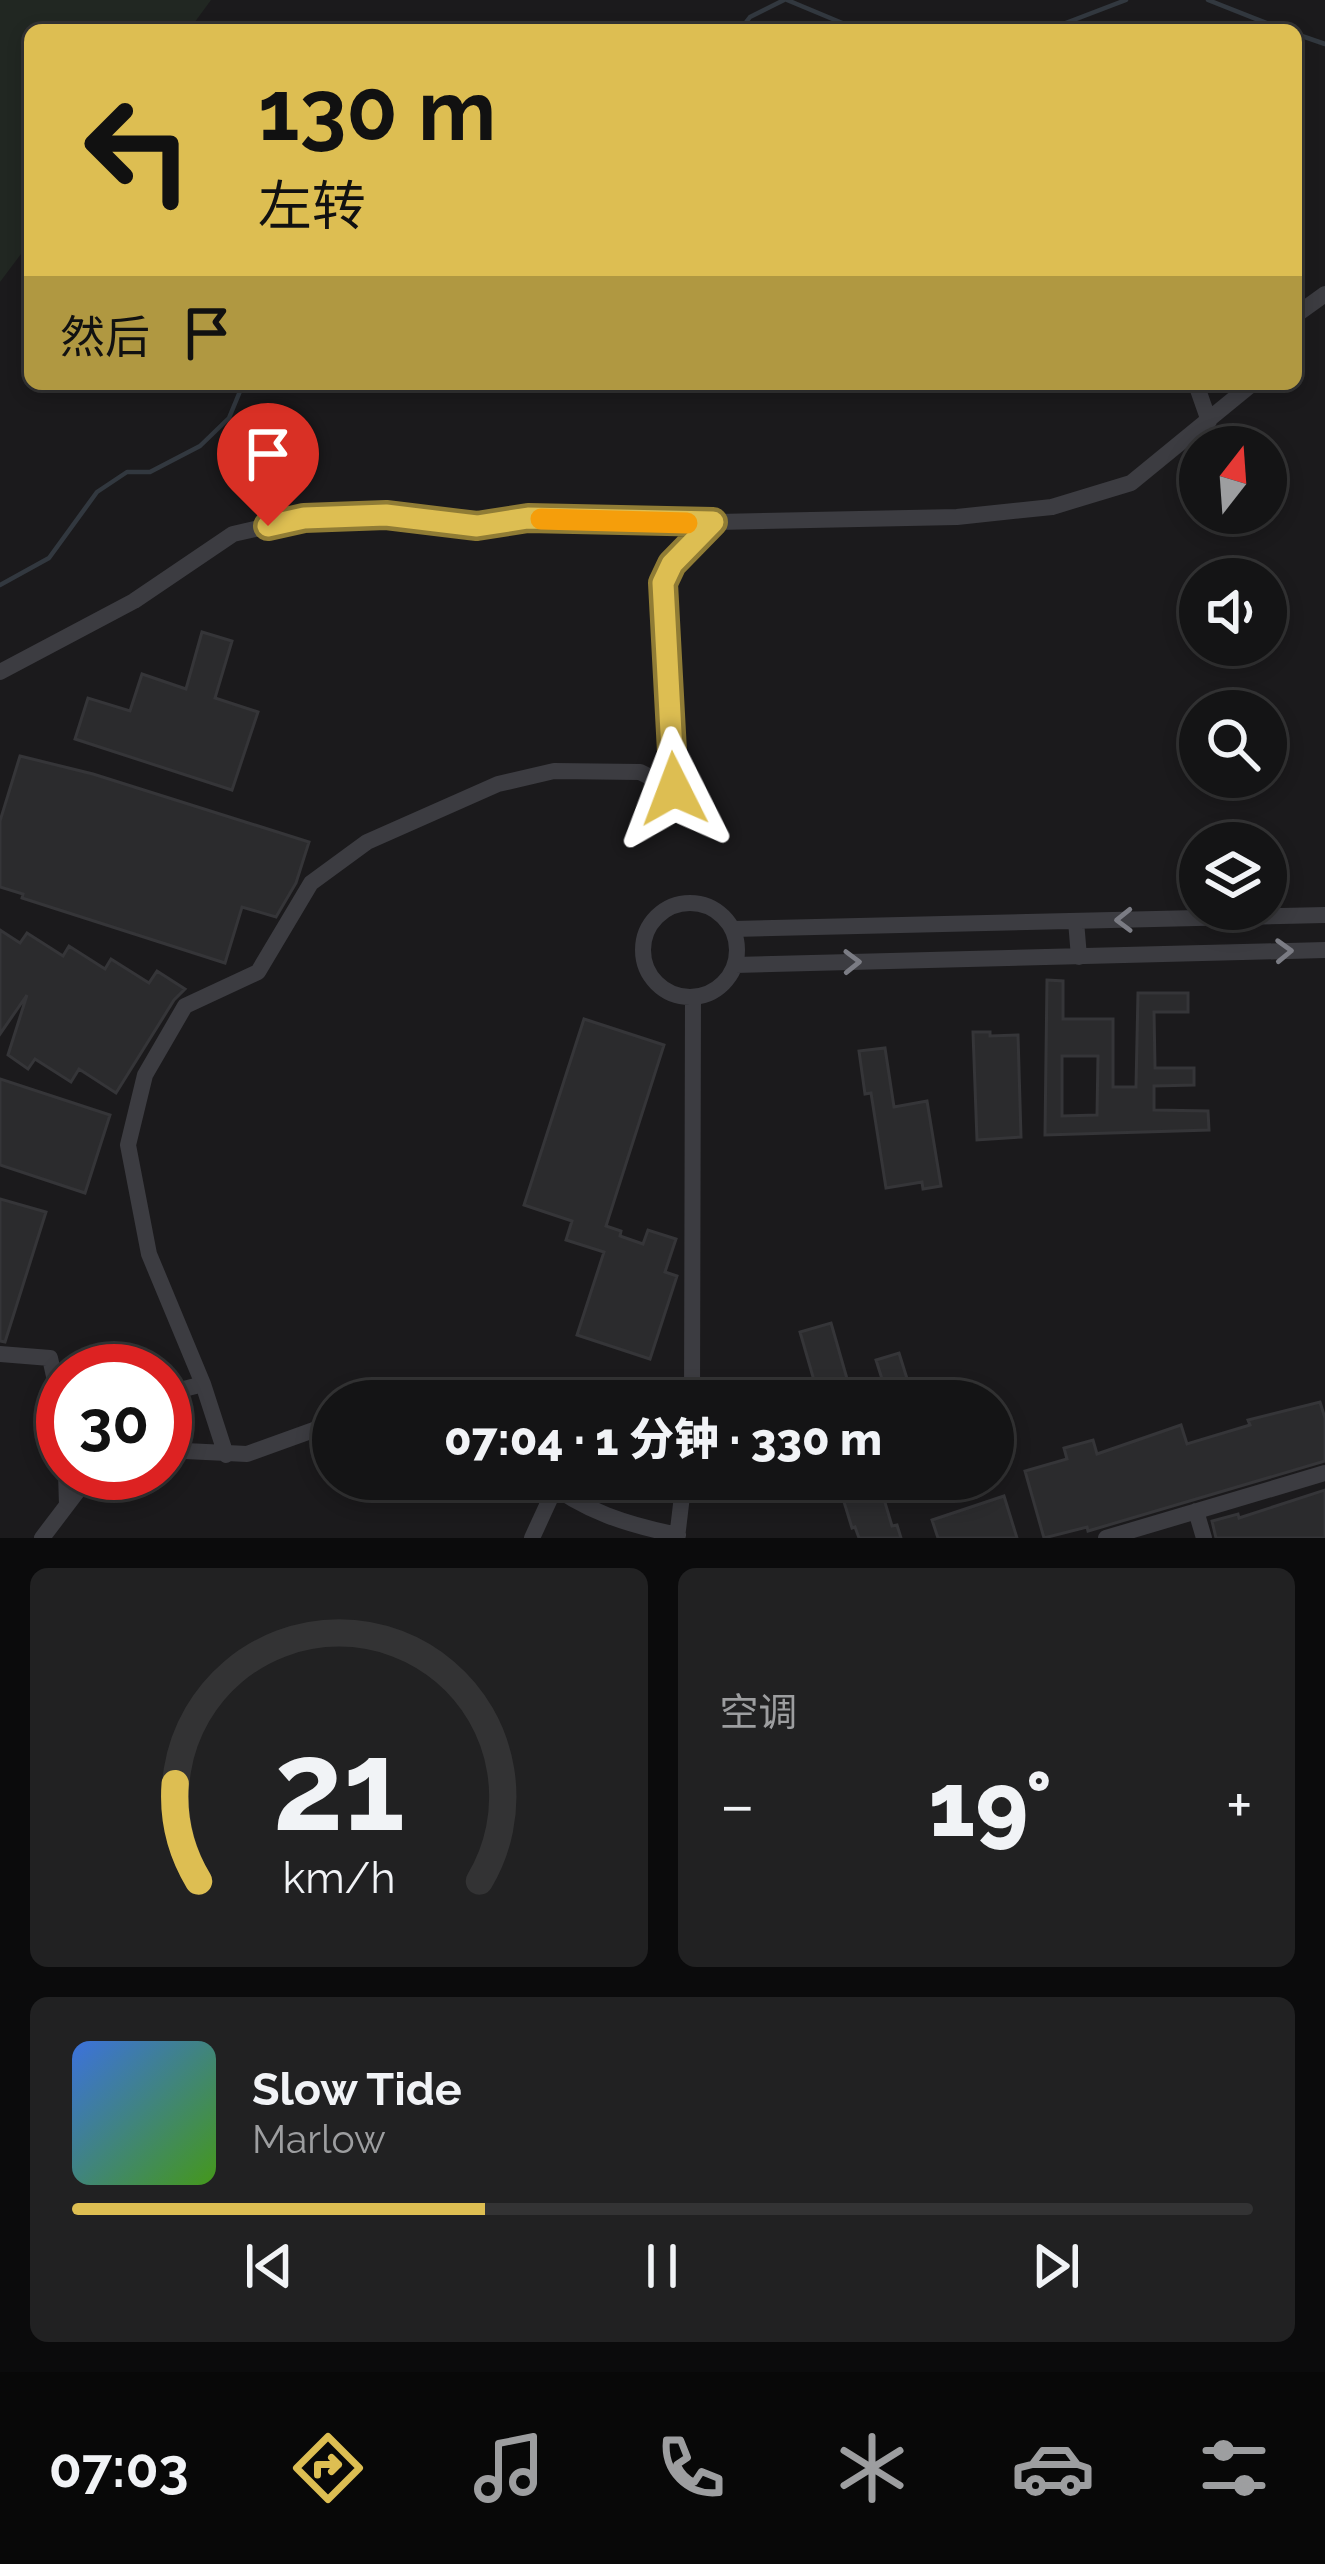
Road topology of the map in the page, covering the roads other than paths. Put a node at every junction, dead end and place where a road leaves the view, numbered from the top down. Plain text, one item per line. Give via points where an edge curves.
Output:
1 (1198, 390) edge
2 (1245, 390) edge
3 (1209, 421) junction
4 (713, 522) junction
5 (0, 672) edge
6 (1325, 915) edge
7 (1076, 921) junction
8 (733, 929) junction
9 (1325, 950) edge
10 (1079, 957) junction
11 (735, 965) junction
12 (693, 998) junction
13 (0, 1354) edge
14 (36, 1357) edge
15 (692, 1380) edge
16 (203, 1384) junction
17 (192, 1387) edge
18 (312, 1431) edge
19 (192, 1452) edge
20 (226, 1455) junction
21 (1325, 1473) edge
22 (68, 1500) edge
23 (73, 1500) edge
24 (544, 1500) edge
25 (579, 1500) edge
26 (681, 1500) edge
27 (68, 1505) junction
28 (1196, 1511) junction
29 (677, 1536) edge
30 (42, 1538) edge
31 (532, 1538) edge
32 (1106, 1538) edge
33 (1204, 1538) edge

1 - 3 street
2 - 3 street
3 - 4 street via 1131,483 1052,507
4 - 5 street via 528,518 477,526 386,515 304,518 233,534 134,601
4 - 16 street via 663,583 674,789 640,772 554,771 498,784 368,842 311,883 258,972 185,1006 145,1075 128,1144 149,1254
6 -> 7 street
7 - 8 street
7 - 10 street
8 - 11 street
8 - 12 street via 707,905 690,902 673,905 647,929 645,968 673,995
10 -> 9 street
11 -> 10 street
11 - 12 street via 726,982
12 - 15 street
13 - 14 street
16 - 17 street
16 - 20 street
18 - 20 street
19 - 20 street
21 - 28 street
22 - 27 street
23 - 27 street
24 - 31 street
25 - 29 street
26 - 29 street
27 - 30 street
28 - 32 street
28 - 33 street

